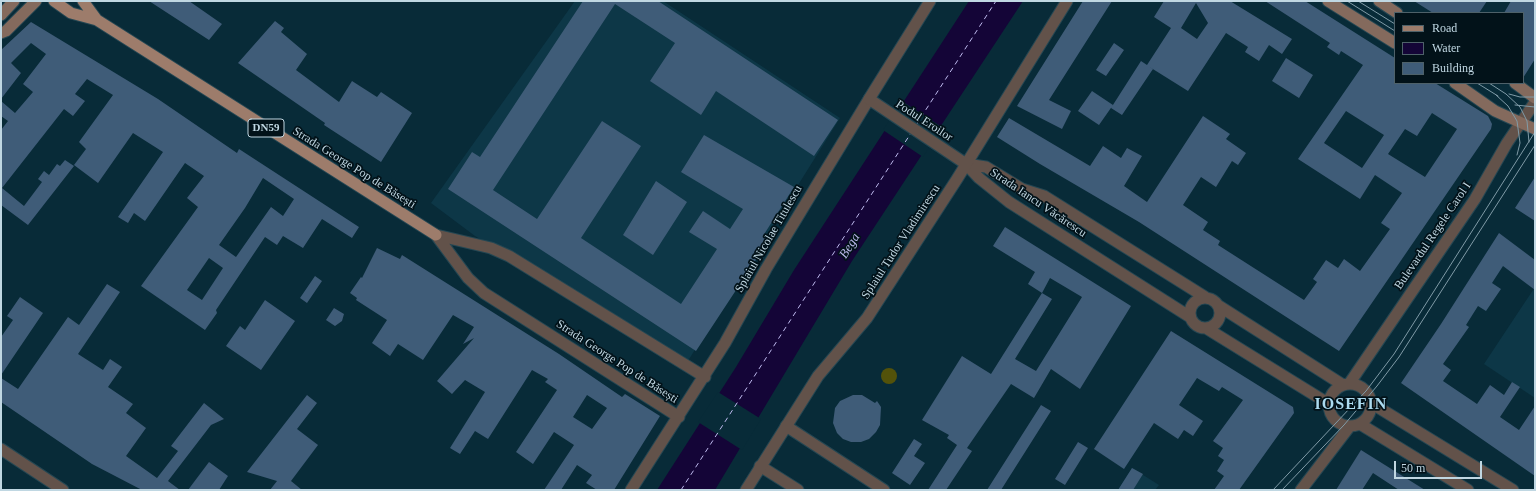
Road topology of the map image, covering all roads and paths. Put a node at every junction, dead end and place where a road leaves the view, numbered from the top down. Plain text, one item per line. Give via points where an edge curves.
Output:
1 (14, 1) edge
2 (36, 1) edge
3 (54, 1) edge
4 (83, 1) edge
5 (930, 1) edge
6 (1067, 1) edge
7 (1328, 1) edge
8 (1379, 1) edge
9 (1396, 12) edge
10 (1, 15) edge
11 (96, 20) junction
12 (1, 33) edge
13 (1394, 43) edge
14 (1456, 84) edge
15 (1516, 84) edge
16 (1535, 98) edge
17 (869, 99) junction
18 (1535, 102) edge
19 (1521, 123) junction
20 (1535, 129) edge
21 (966, 164) junction
22 (436, 235) junction
23 (1205, 298) junction
24 (1219, 306) junction
25 (1190, 317) junction
26 (1206, 328) junction
27 (705, 377) junction
28 (1346, 384) junction
29 (1372, 403) junction
30 (1329, 404) junction
31 (679, 417) junction
32 (1355, 425) junction
33 (786, 426) junction
34 (1, 449) edge
35 (760, 466) junction
36 (63, 490) edge
37 (631, 490) edge
38 (746, 490) edge
39 (798, 490) edge
40 (884, 490) edge
41 (1301, 490) edge
42 (1468, 490) edge
43 (1513, 490) edge

1 - 10 main road
2 - 12 main road
3 - 11 main road, Strada George Pop de Băsești / DN59 via 71,13
4 - 11 main road, Strada George Pop de Băsești / DN59
5 - 17 street, Splaiul Nicolae Titulescu
6 - 21 street, Splaiul Tudor Vladimirescu
7 - 13 main road
8 - 9 main road
11 - 22 main road, Strada George Pop de Băsești / DN59
14 - 19 main road via 1495,111
15 - 16 main road
17 - 21 street, Podul Eroilor
17 - 27 street, Splaiul Nicolae Titulescu via 766,269
18 - 19 street, Bulevardul Regele Carol I
19 - 20 main road
19 - 28 street, Bulevardul Regele Carol I via 1506,143 1475,199
21 - 23 street, Strada Iancu Văcărescu via 986,167 1022,189 1044,196
21 - 25 street, Strada Iancu Văcărescu via 1009,202
21 - 33 street, Splaiul Tudor Vladimirescu via 866,318 818,376
22 - 27 street, Strada George Pop de Băsești via 491,248 509,256
22 - 31 street, Strada George Pop de Băsești via 468,278 484,293
23 - 24 street via 1213,300
23 - 25 street via 1199,299 1191,306
24 - 26 street via 1219,318 1216,323
24 - 28 street
25 - 26 street via 1196,325
26 - 30 street
27 - 31 street, Splaiul Nicolae Titulescu
28 - 29 street via 1361,387
28 - 30 street via 1333,392
29 - 32 street via 1369,415
29 - 43 street
30 - 32 street via 1334,419 1344,425
31 - 37 street, Splaiul Nicolae Titulescu
32 - 41 street
32 - 42 street
33 - 35 street, Splaiul Tudor Vladimirescu
33 - 40 street
34 - 36 street
35 - 38 street, Splaiul Tudor Vladimirescu
35 - 39 street

